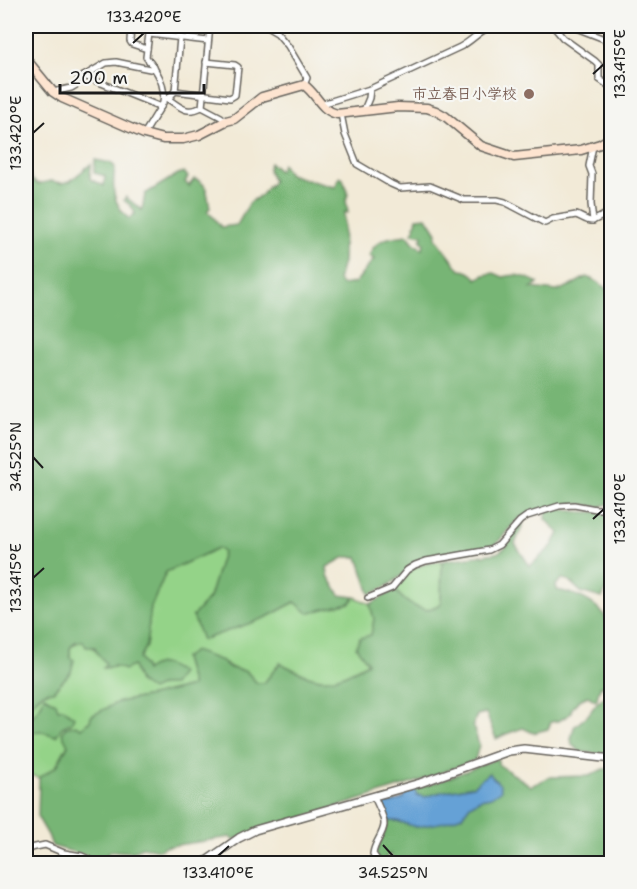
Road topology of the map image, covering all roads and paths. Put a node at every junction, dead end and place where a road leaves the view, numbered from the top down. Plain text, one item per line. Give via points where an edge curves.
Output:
1 (131, 26) edge
2 (150, 26) edge
3 (210, 26) edge
4 (265, 26) edge
5 (492, 26) edge
6 (553, 26) edge
7 (572, 26) edge
8 (149, 34) junction
9 (180, 38) junction
10 (208, 41) junction
11 (612, 42) edge
12 (147, 49) junction
13 (26, 59) edge
14 (206, 62) junction
15 (154, 67) junction
16 (84, 76) junction
17 (304, 85) junction
18 (612, 88) edge
19 (370, 89) junction
20 (53, 92) junction
21 (175, 92) junction
22 (203, 95) junction
23 (166, 98) junction
24 (322, 106) junction
25 (161, 107) junction
26 (202, 107) junction
27 (364, 110) junction
28 (341, 114) junction
29 (226, 121) junction
30 (144, 134) junction
31 (612, 137) edge
32 (593, 146) junction
33 (612, 211) edge
34 (593, 221) junction
35 (612, 509) edge
36 (368, 598) dead end
37 (612, 759) edge
38 (374, 796) junction
39 (26, 849) edge
40 (99, 864) edge
41 (202, 864) edge
42 (380, 864) edge

1 - 12 street via 132,44
2 - 8 street
3 - 10 street
4 - 17 street via 288,46 307,78
5 - 19 street via 470,42
6 - 18 street via 596,61 599,79
7 - 11 street
8 - 9 street
8 - 12 street
9 - 10 street
9 - 21 street
10 - 14 street
12 - 15 street via 146,57
13 - 20 main road
14 - 22 street
14 - 22 street via 238,68 235,95
15 - 16 street via 106,63
15 - 23 street
16 - 20 street via 71,88
16 - 25 street
17 - 24 main road
17 - 29 main road via 262,97
19 - 24 street
19 - 27 street
20 - 30 main road
21 - 22 street
21 - 23 street
22 - 26 street
23 - 25 street
23 - 26 street via 187,111
24 - 28 main road
25 - 30 street
26 - 29 street
27 - 28 main road
27 - 32 main road via 427,108 444,116 481,146 514,157
28 - 34 street via 357,164 400,188 430,186 464,200 497,200 545,223 576,215
29 - 30 main road via 183,140
31 - 32 main road
32 - 34 street via 589,166
33 - 34 street
35 - 36 street via 559,506 527,516 489,550 415,565 392,588
37 - 38 street via 524,749 509,751
38 - 41 street via 255,830
38 - 42 street via 384,821 373,854
39 - 40 street via 45,845

